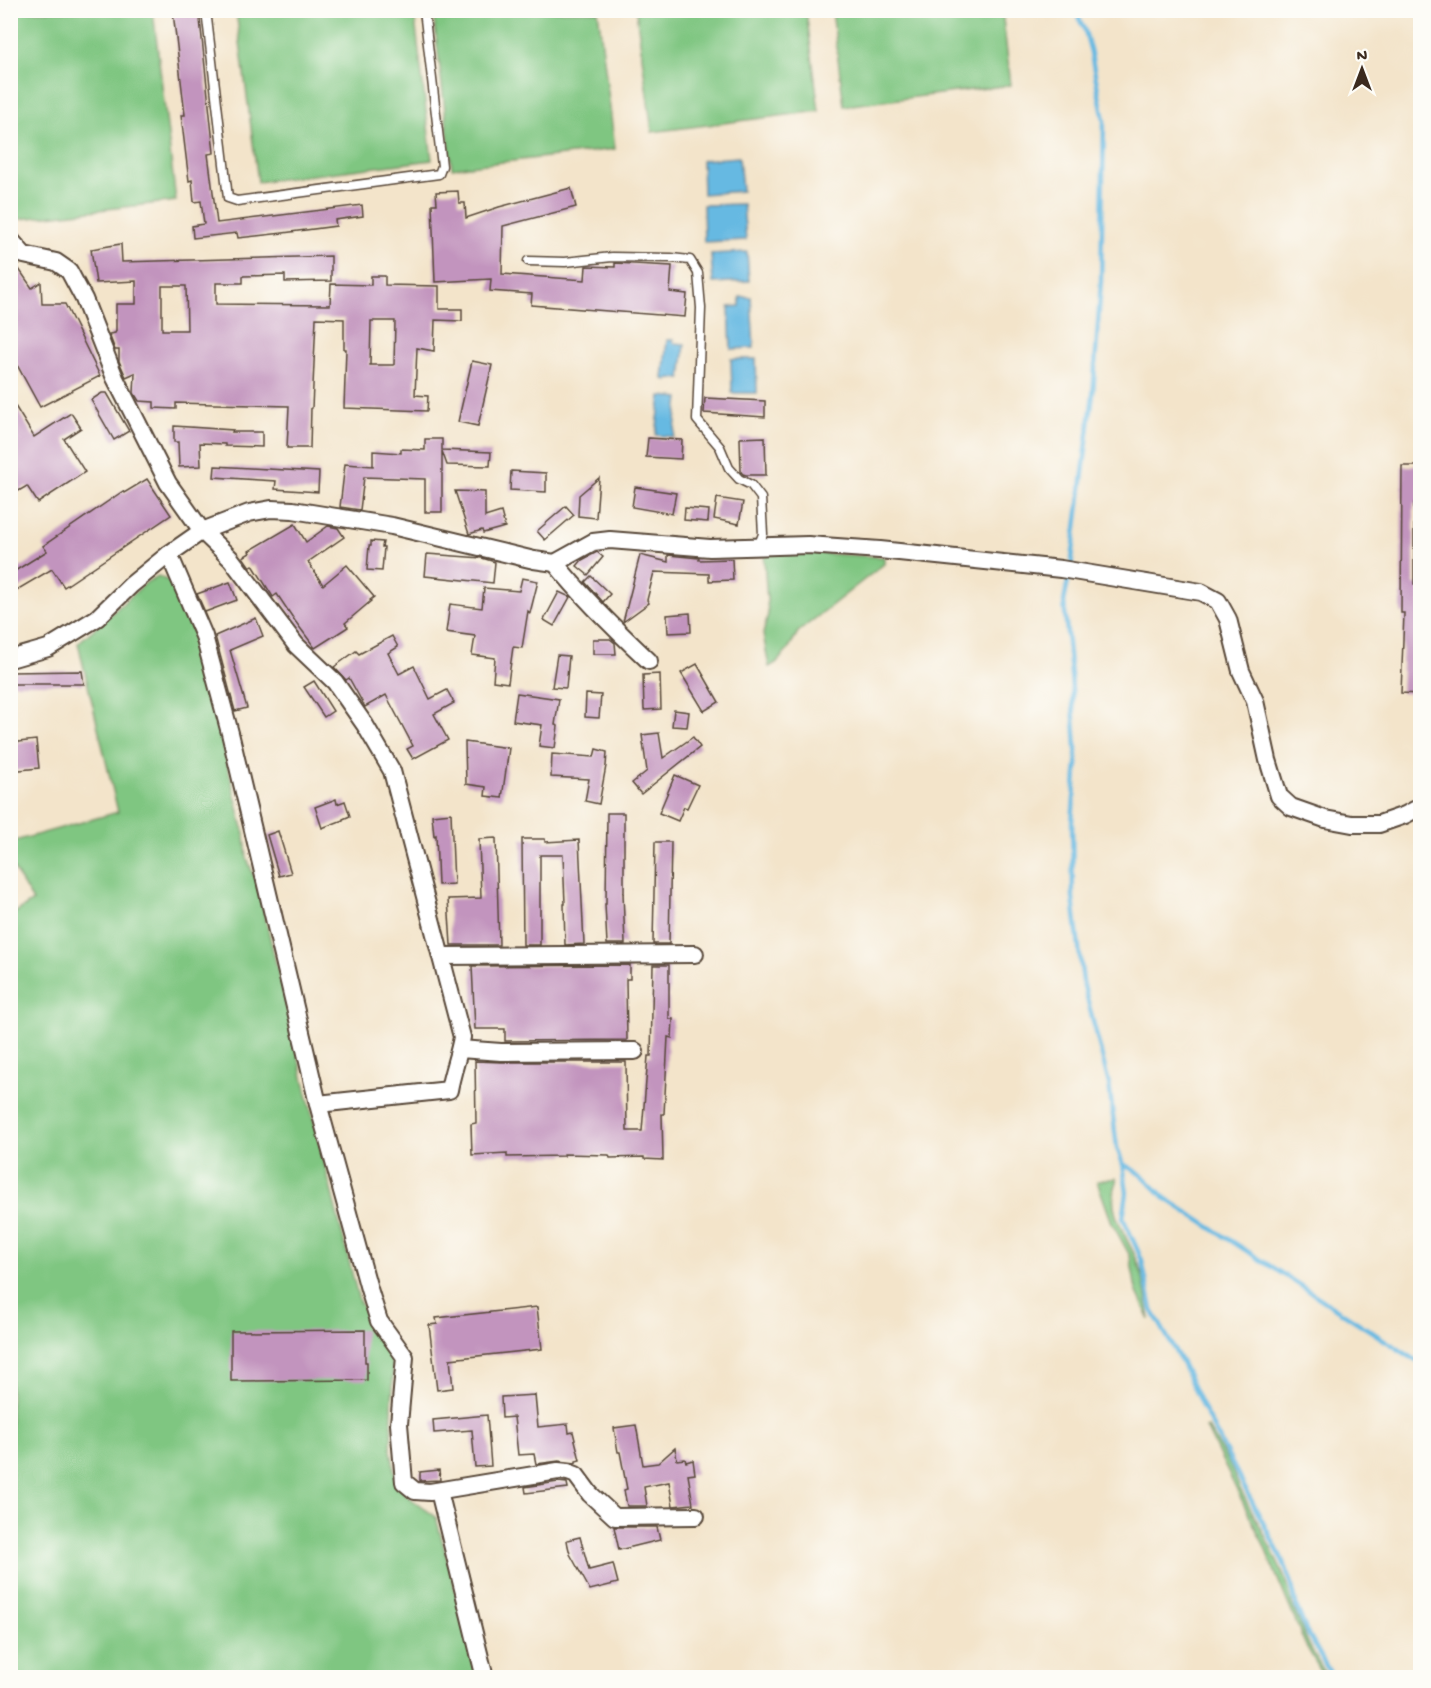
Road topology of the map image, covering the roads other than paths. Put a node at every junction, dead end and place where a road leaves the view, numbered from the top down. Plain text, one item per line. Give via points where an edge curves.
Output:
1 (206, 10) edge
2 (424, 10) edge
3 (10, 239) edge
4 (528, 261) dead end
5 (202, 531) junction
6 (758, 547) junction
7 (169, 554) junction
8 (555, 563) junction
9 (10, 659) edge
10 (649, 661) dead end
11 (1420, 807) edge
12 (695, 954) dead end
13 (441, 956) junction
14 (460, 1049) junction
15 (634, 1051) dead end
16 (318, 1104) junction
17 (439, 1491) junction
18 (696, 1516) dead end
19 (484, 1677) edge

1 - 2 lane via 228,198 237,201 439,174 442,166
3 - 5 street via 24,255 56,262 69,271 115,378 168,483
4 - 6 lane via 612,257 690,260 698,273 701,308 697,420 720,447 729,468 761,498 763,534
5 - 7 street
5 - 8 street via 249,513 293,510 392,526
5 - 13 street via 231,559 296,645 335,682 392,771
6 - 8 street via 710,548 610,540 594,542
6 - 11 street via 807,545 880,550 1072,572 1201,592 1218,602 1228,618 1241,671 1255,701 1279,796 1291,807 1352,824 1378,824
7 - 9 street via 97,618 48,648
7 - 16 street via 204,636
8 - 10 street
12 - 13 street
13 - 14 street via 462,1037
14 - 15 street
14 - 16 street via 450,1090
16 - 17 street via 379,1321 405,1357 399,1424 404,1482 415,1491
17 - 18 street via 558,1471 576,1475 615,1517
17 - 19 street

